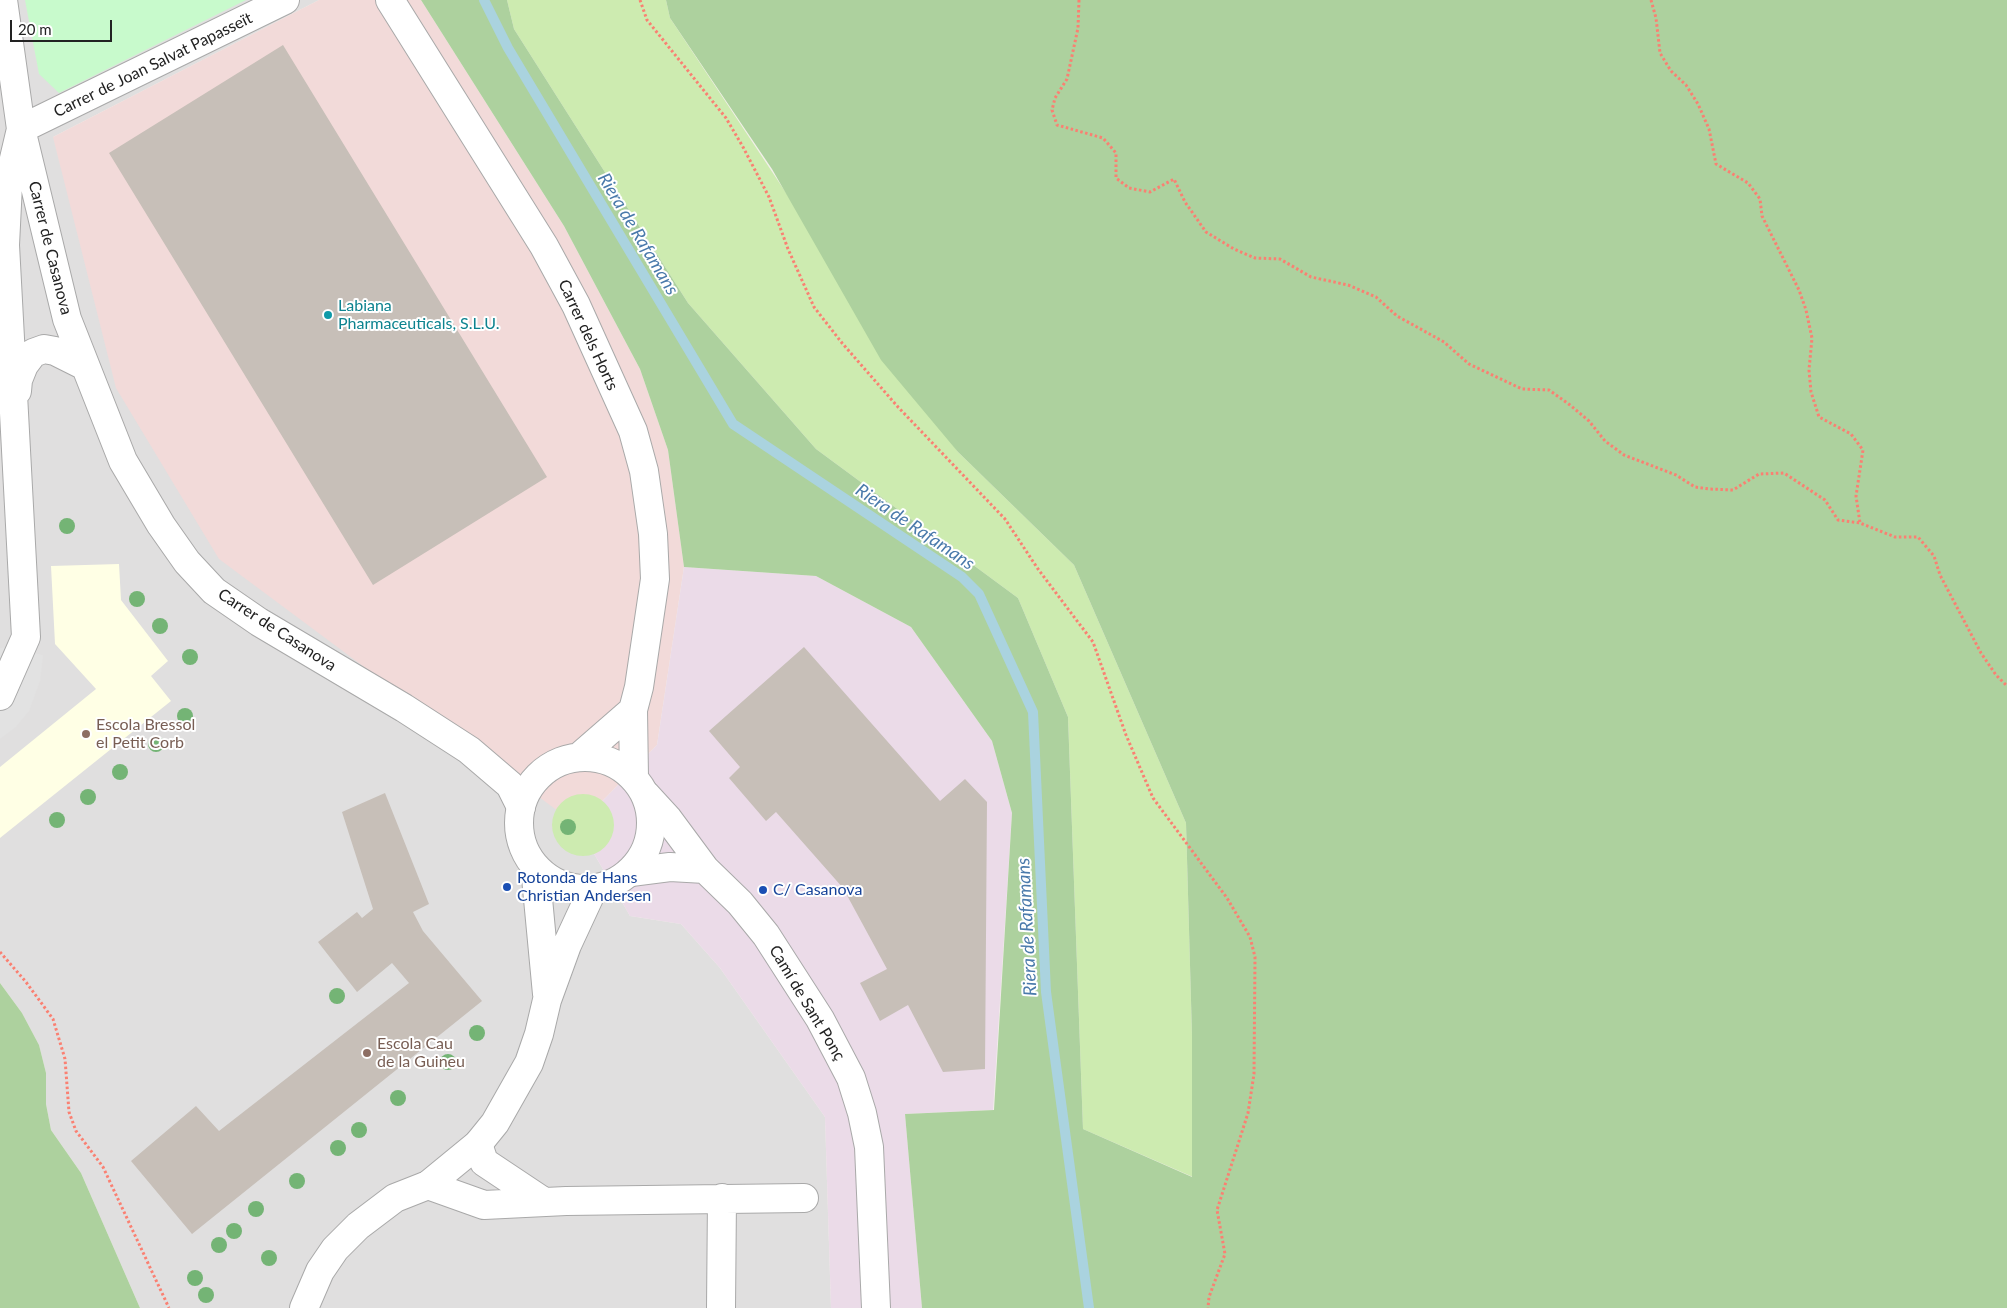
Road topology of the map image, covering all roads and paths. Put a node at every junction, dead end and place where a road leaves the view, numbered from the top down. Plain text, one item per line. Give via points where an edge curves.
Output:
1 (3, 0) edge
2 (285, 0) edge
3 (390, 0) edge
4 (640, 0) edge
5 (1079, 0) edge
6 (1651, 0) edge
7 (21, 129) junction
8 (85, 366) junction
9 (14, 414) junction
10 (1860, 524) junction
11 (6, 676) edge
12 (2007, 686) edge
13 (0, 696) edge
14 (633, 710) junction
15 (579, 757) junction
16 (640, 786) junction
17 (521, 807) junction
18 (535, 867) junction
19 (705, 869) junction
20 (631, 872) junction
21 (593, 889) junction
22 (0, 952) edge
23 (547, 1000) junction
24 (478, 1144) junction
25 (428, 1185) junction
26 (722, 1198) junction
27 (804, 1198) dead end
28 (544, 1202) junction
29 (169, 1308) edge
30 (304, 1308) edge
31 (721, 1308) edge
32 (876, 1308) edge
33 (1208, 1308) edge

1 - 7 street, Carrer de Casanova
2 - 7 street, Carrer de Joan Salvat Papasseït
3 - 14 street, Carrer dels Horts via 544,246 576,305 633,432 644,471 653,534 655,579 640,687
4 - 33 path via 647,20 726,118 744,147 769,197 814,307 886,394 1005,520 1093,642 1126,735 1153,798 1227,898 1250,937 1255,957 1254,1074 1248,1113 1217,1210 1226,1254
5 - 10 path via 1078,28 1067,79 1055,98 1052,110 1056,125 1103,138 1116,153 1116,178 1128,188 1150,192 1174,179 1206,232 1255,258 1280,259 1311,277 1348,284 1376,297 1397,316 1444,342 1469,364 1522,390 1549,390 1570,405 1624,456 1709,489 1734,490 1759,474 1784,473 1825,500 1838,520
6 - 10 path via 1660,53 1698,104 1709,129 1716,164 1748,183 1760,199 1762,216 1799,290 1812,338 1809,378 1819,418 1852,434 1863,450 1856,496
7 - 8 street, Carrer de Casanova via 67,319
7 - 9 street, Carrer de Casanova via 8,184 5,245
8 - 9 street, Carrer de Casanova via 55,351 44,349 33,353 24,364 18,380
8 - 17 street, Carrer de Casanova via 123,461 161,525 187,562 214,591 469,750 510,785
9 - 11 street, Carrer de Casanova via 26,637
10 - 12 path via 1894,536 1918,537 1934,556 1940,575 1981,653
11 - 13 street, Carrer de Casanova
14 - 15 street
14 - 16 street, Carrer dels Horts
15 - 16 street via 600,757 620,763
15 - 17 street via 560,762 543,772 529,787
16 - 19 street
16 - 20 street via 651,814 651,835 644,855
17 - 18 street via 519,829 524,849
18 - 21 street via 552,881 571,889
18 - 23 street
19 - 20 street via 670,867
19 - 32 street, Camí de Sant Ponç via 740,903 766,935 820,1019 851,1078 869,1147
20 - 21 street via 613,884
21 - 23 street via 567,945
22 - 29 path via 53,1019 65,1060 69,1112 76,1131 103,1167
23 - 24 street via 529,1062 495,1123
24 - 25 street
24 - 28 street via 484,1162
25 - 28 street via 484,1205
25 - 30 street via 395,1198 358,1226 335,1249 320,1271
26 - 27 street
26 - 28 street
26 - 31 street

